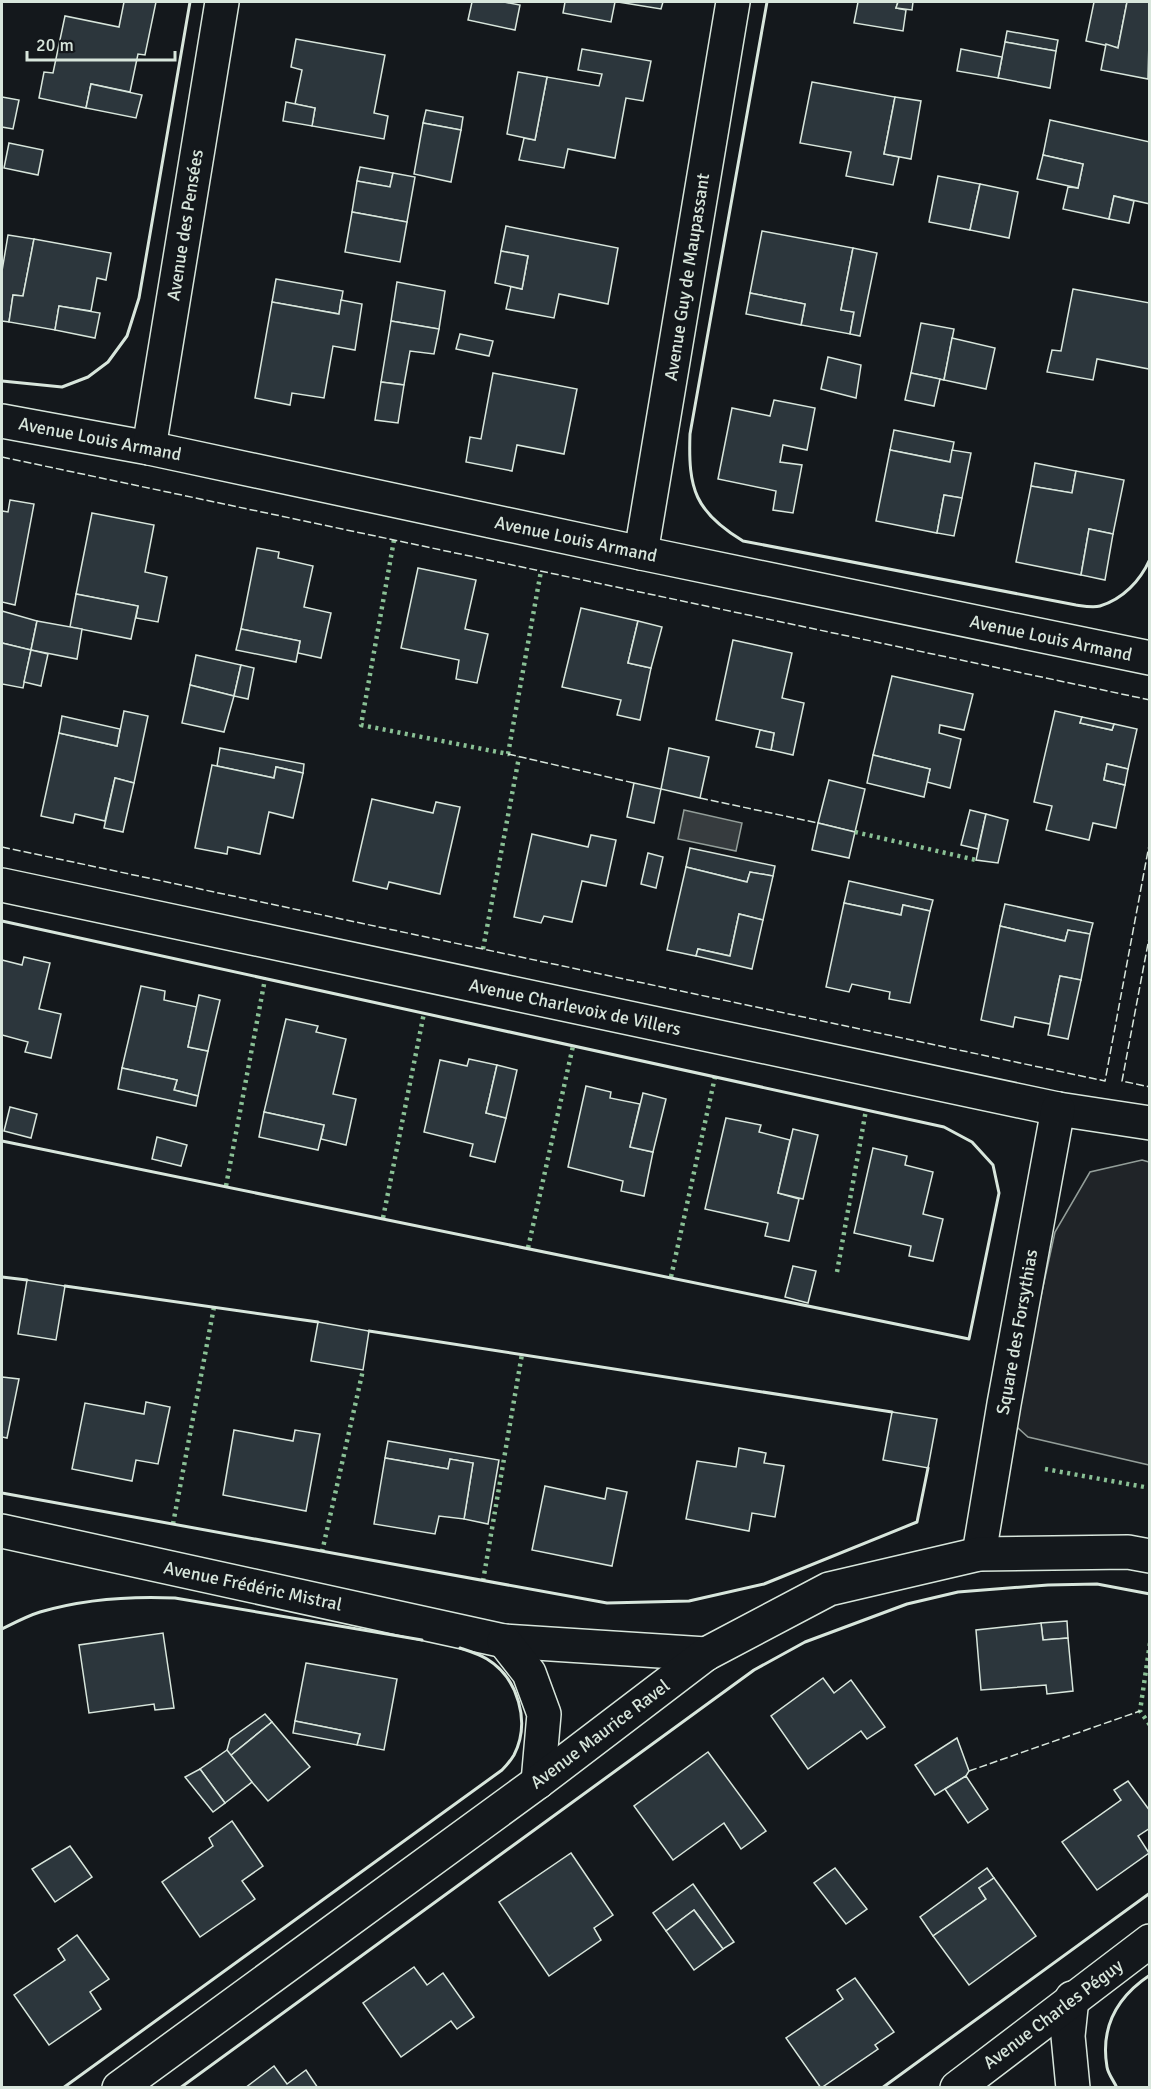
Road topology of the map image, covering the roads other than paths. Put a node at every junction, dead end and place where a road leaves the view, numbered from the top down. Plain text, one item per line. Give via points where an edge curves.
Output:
1 (222, 2) edge
2 (733, 2) edge
3 (2, 421) edge
4 (149, 448) junction
5 (641, 553) junction
6 (1149, 658) edge
7 (2, 885) edge
8 (1058, 1109) junction
9 (1149, 1123) edge
10 (15, 1534) edge
11 (979, 1554) junction
12 (1149, 1556) edge
13 (2, 1558) edge
14 (504, 1641) junction
15 (706, 1654) junction
16 (538, 1782) junction
17 (1149, 1941) edge
18 (1072, 1998) junction
19 (119, 2088) edge
20 (957, 2088) edge
21 (1073, 2088) edge

1 - 4 street, Avenue des Pensées
2 - 5 street, Avenue Guy de Maupassant
3 - 4 street, Avenue Louis Armand
4 - 5 street, Avenue Louis Armand
5 - 6 street, Avenue Louis Armand
7 - 8 street, Avenue Charlevoix de Villers
8 - 9 street, Avenue Charlevoix de Villers
8 - 11 street, Square des Forsythias
10 - 13 street
10 - 14 street, Avenue Frédéric Mistral
11 - 12 street, Avenue Maurice Ravel via 1128,1552
11 - 15 street, Avenue Maurice Ravel via 829,1589
14 - 15 street, Avenue Frédéric Mistral
14 - 16 street via 529,1673 544,1714
15 - 16 street, Avenue Maurice Ravel
16 - 19 street, Avenue Maurice Ravel
17 - 18 street, Avenue Charles Péguy
18 - 20 street, Avenue Charles Péguy
18 - 21 street via 1068,2036

